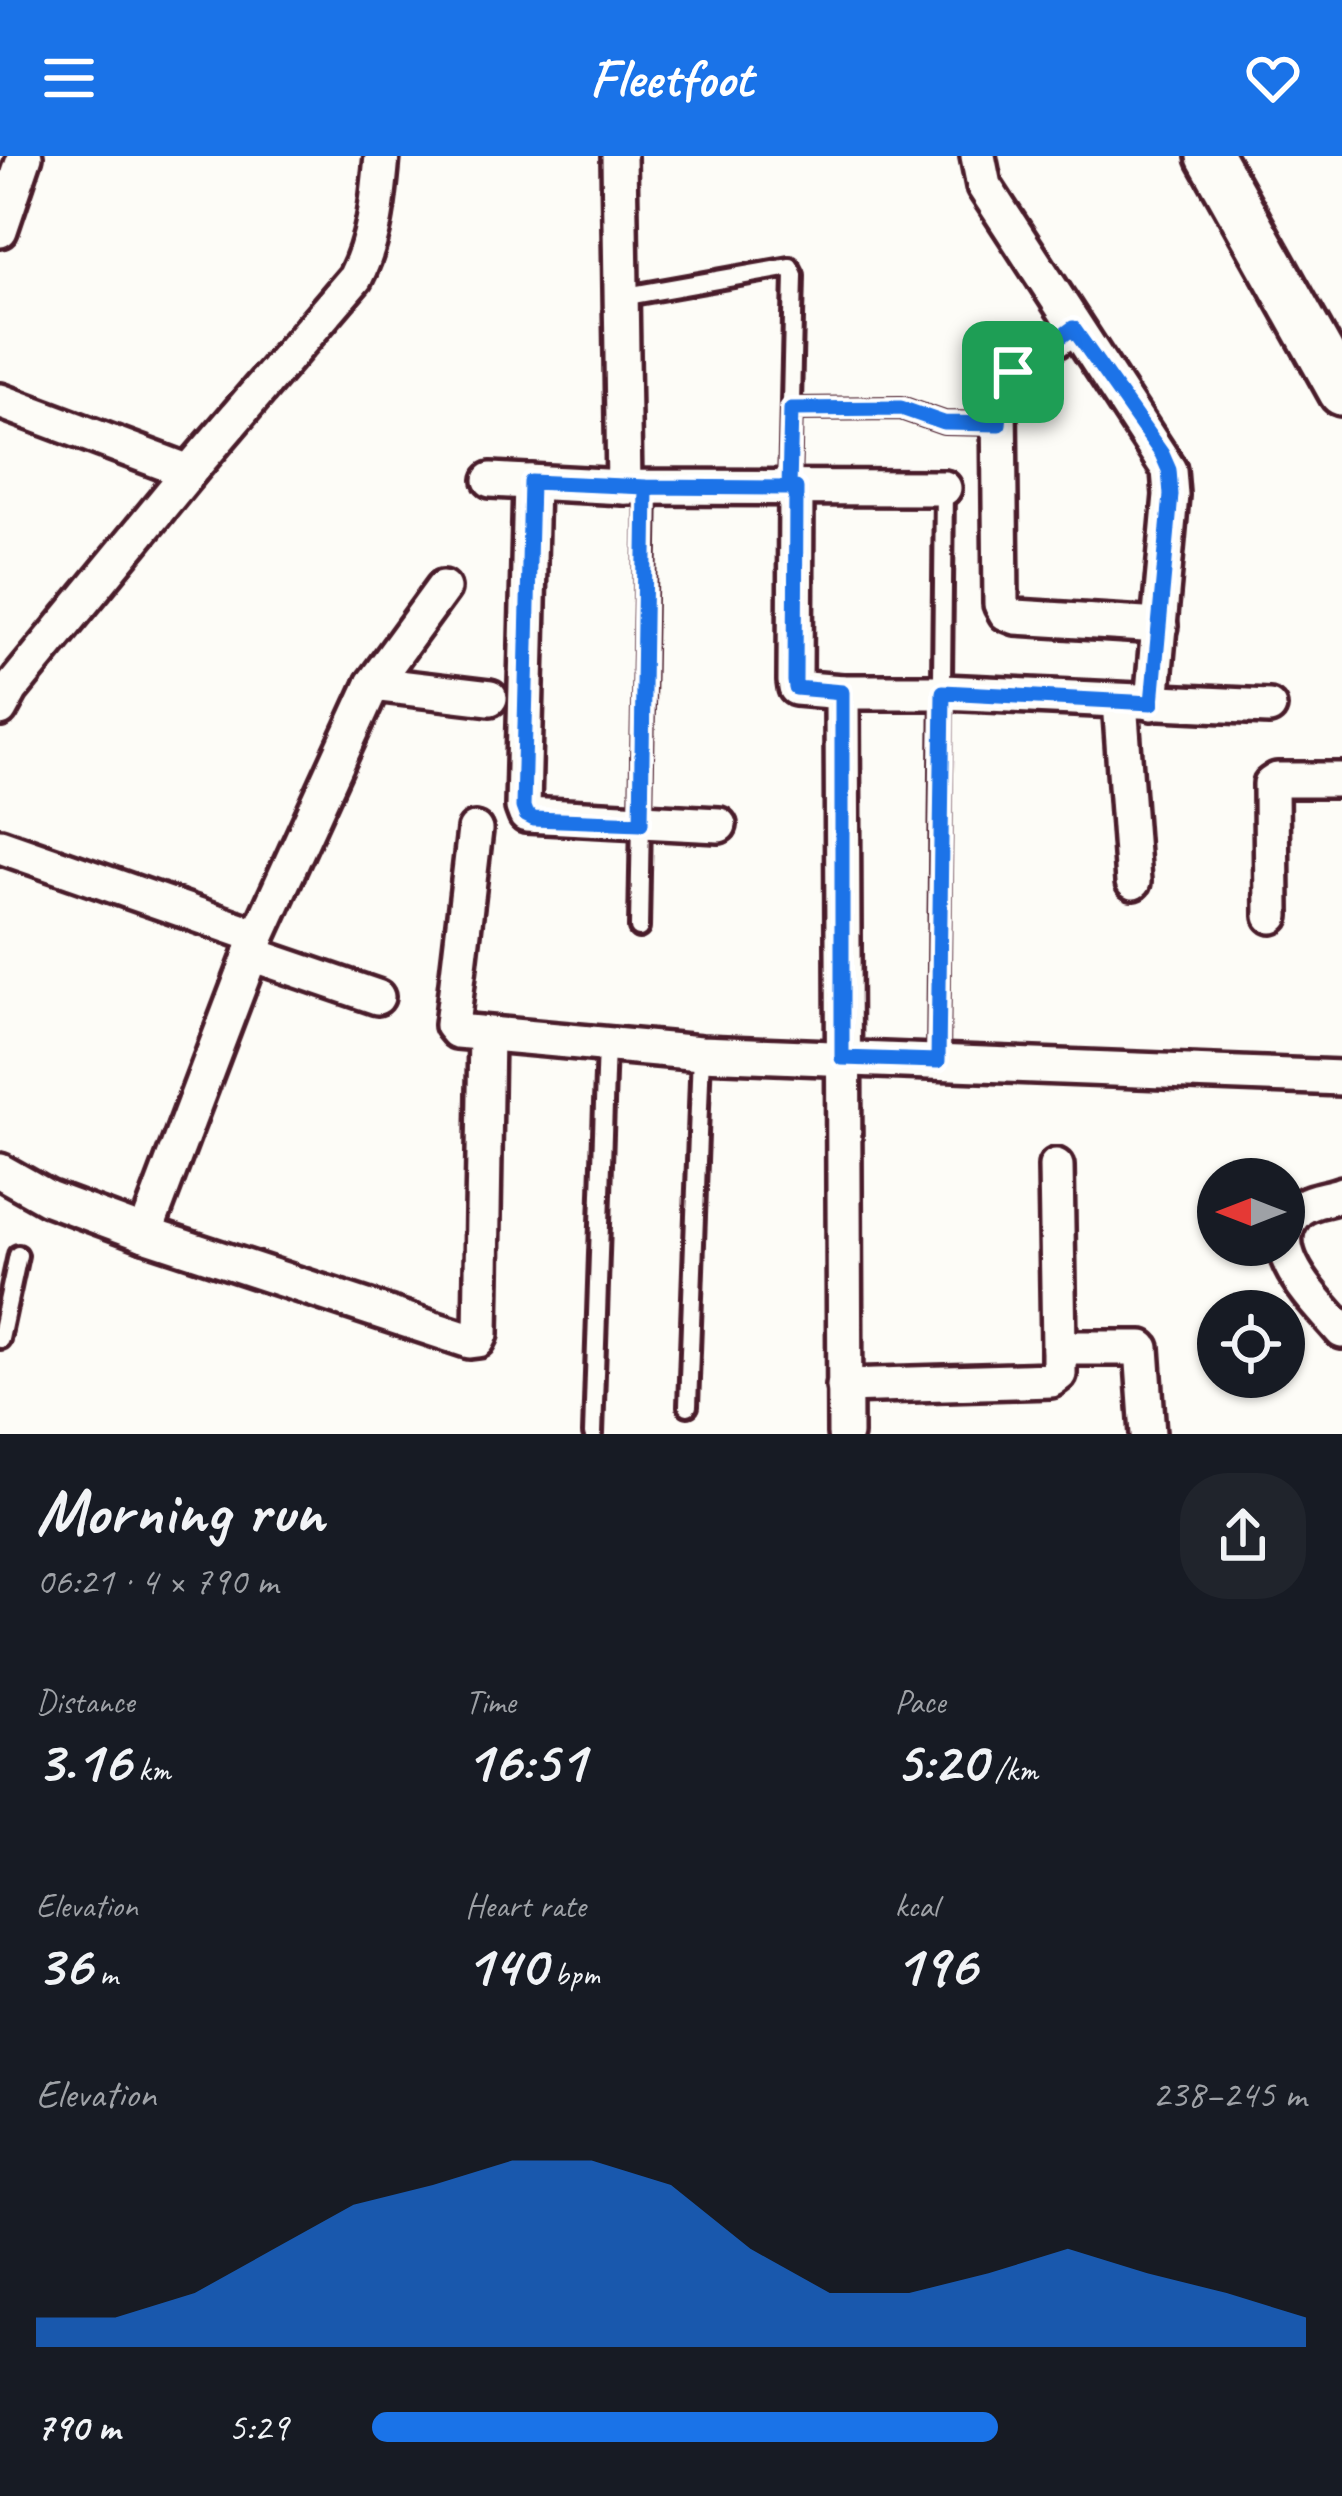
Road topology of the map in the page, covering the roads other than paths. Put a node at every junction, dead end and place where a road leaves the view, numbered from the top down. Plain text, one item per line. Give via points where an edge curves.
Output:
1 (25, 156) edge
2 (382, 156) edge
3 (619, 156) edge
4 (978, 156) edge
5 (1210, 156) edge
6 (0, 230) edge
7 (621, 297) junction
8 (1073, 328) junction
9 (1342, 392) edge
10 (0, 401) edge
11 (791, 409) junction
12 (999, 424) junction
13 (189, 472) junction
14 (491, 480) dead end
15 (531, 482) junction
16 (635, 487) junction
17 (793, 488) junction
18 (944, 488) joint
19 (443, 588) dead end
20 (1160, 626) junction
21 (373, 684) junction
22 (842, 692) junction
23 (943, 692) junction
24 (4, 694) edge
25 (490, 698) dead end
26 (1136, 702) junction
27 (1268, 707) dead end
28 (1342, 781) edge
29 (641, 823) junction
30 (719, 826) dead end
31 (475, 830) dead end
32 (0, 845) edge
33 (1132, 882) dead end
34 (1272, 916) dead end
35 (639, 928) dead end
36 (255, 945) junction
37 (377, 997) dead end
38 (486, 1034) junction
39 (605, 1045) junction
40 (701, 1053) junction
41 (842, 1058) junction
42 (938, 1061) junction
43 (1342, 1078) edge
44 (1056, 1166) dead end
45 (0, 1172) edge
46 (1342, 1193) edge
47 (145, 1234) junction
48 (18, 1255) dead end
49 (1342, 1331) edge
50 (0, 1339) edge
51 (1059, 1348) junction
52 (844, 1386) junction
53 (688, 1406) dead end
54 (593, 1434) edge
55 (845, 1434) edge
56 (1148, 1434) edge

1 - 6 street
2 - 13 street via 376,220 355,278
3 - 7 street
4 - 8 street via 984,186
5 - 9 street
7 - 11 lane via 790,267
7 - 16 street
8 - 12 street via 1003,383
8 - 20 street via 1169,470
10 - 13 street
11 - 12 lane via 901,408 944,423
11 - 17 lane
12 - 20 street via 1006,613
13 - 24 street
14 - 15 street
15 - 16 street
15 - 29 street via 523,807 534,819
16 - 17 street
16 - 29 lane
17 - 18 street
17 - 22 street via 796,688
18 - 23 lane
19 - 21 street
20 - 26 street
21 - 25 street
21 - 36 street
22 - 23 street
22 - 41 street
23 - 26 street
23 - 42 lane
26 - 27 street
26 - 33 street
28 - 34 street via 1271,784
29 - 30 street
29 - 35 lane
31 - 38 street via 452,1025
32 - 36 street
36 - 37 street
36 - 47 street
38 - 39 street
38 - 47 street via 478,1340
39 - 40 street
39 - 54 lane
40 - 41 street
40 - 53 lane
41 - 42 street
41 - 52 street
42 - 43 street
44 - 51 street
45 - 47 street
46 - 49 street via 1297,1211 1285,1232 1288,1260
48 - 50 lane
51 - 52 street via 1051,1380
51 - 56 street via 1142,1348
52 - 55 street

